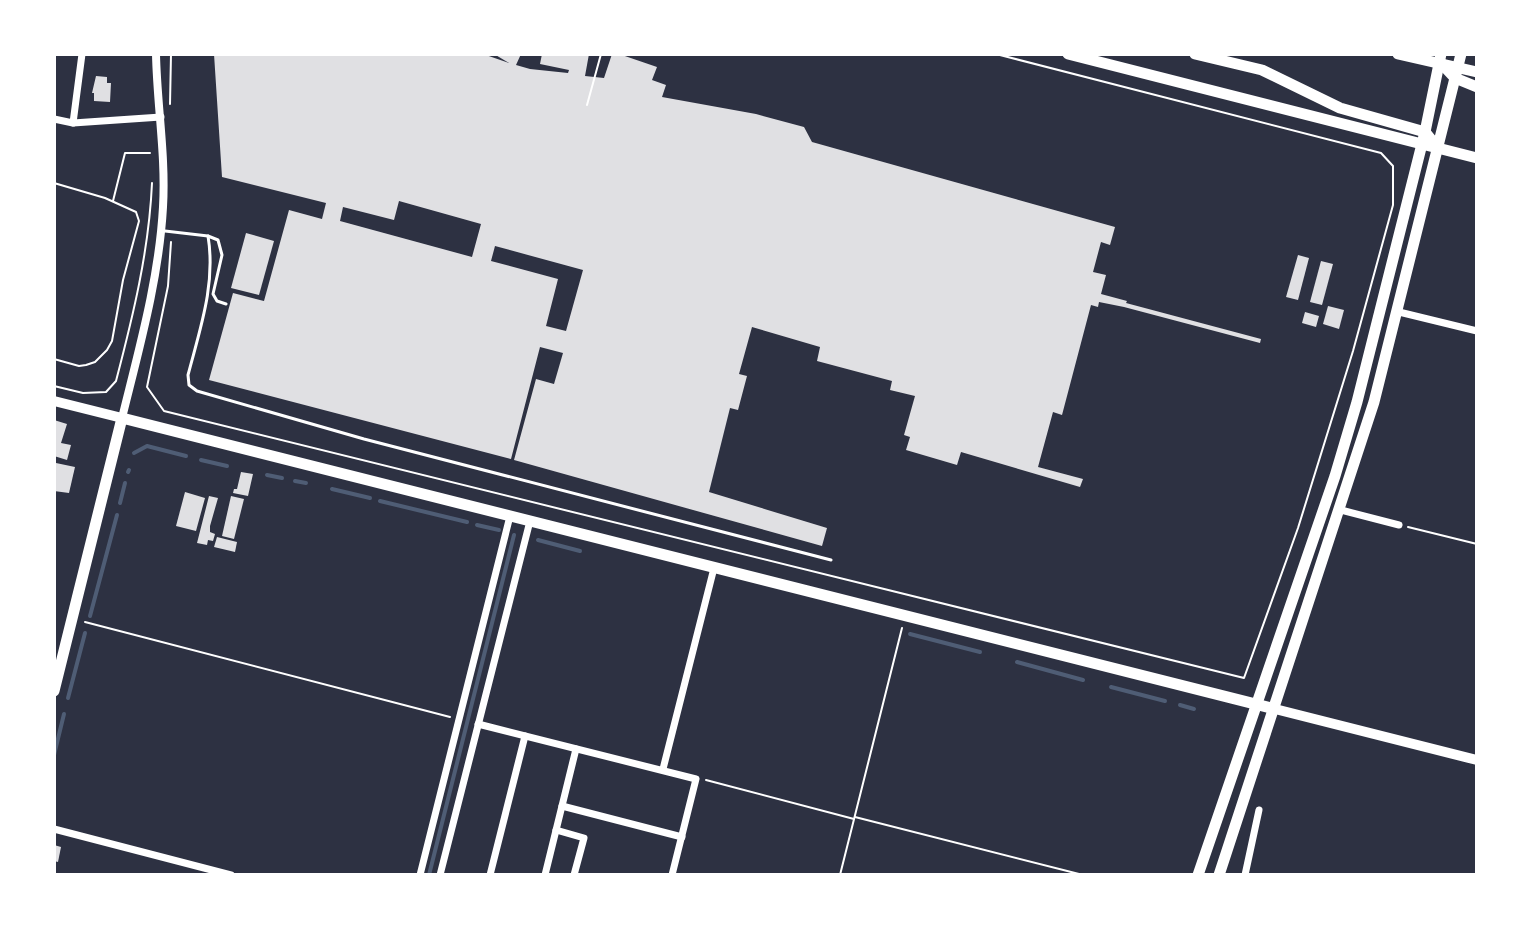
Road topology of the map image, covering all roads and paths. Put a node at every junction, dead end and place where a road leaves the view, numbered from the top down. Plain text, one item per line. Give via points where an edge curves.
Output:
1 (82, 54) edge
2 (156, 54) edge
3 (171, 54) edge
4 (601, 54) edge
5 (996, 54) edge
6 (1068, 54) edge
7 (1195, 54) edge
8 (1398, 54) edge
9 (1461, 54) edge
10 (1440, 58) edge
11 (1457, 72) junction
12 (1477, 72) edge
13 (1477, 87) edge
14 (587, 105) dead end
15 (166, 116) junction
16 (54, 119) edge
17 (73, 123) junction
18 (1425, 132) junction
19 (1422, 146) junction
20 (1438, 148) junction
21 (151, 156) dead end
22 (1477, 158) edge
23 (152, 182) dead end
24 (54, 183) edge
25 (112, 202) junction
26 (172, 231) junction
27 (161, 232) junction
28 (208, 236) junction
29 (226, 304) dead end
30 (1399, 312) junction
31 (1477, 331) edge
32 (54, 359) edge
33 (54, 386) edge
34 (54, 401) edge
35 (122, 418) junction
36 (1341, 510) junction
37 (510, 516) junction
38 (530, 521) junction
39 (1399, 525) joint
40 (1477, 544) edge
41 (831, 560) dead end
42 (714, 568) junction
43 (905, 616) junction
44 (72, 619) junction
45 (54, 691) edge
46 (1255, 704) junction
47 (1275, 709) junction
48 (460, 719) junction
49 (478, 724) junction
50 (525, 736) junction
51 (576, 749) junction
52 (1477, 760) edge
53 (663, 769) junction
54 (696, 779) junction
55 (562, 806) junction
56 (1259, 810) dead end
57 (854, 818) junction
58 (54, 829) edge
59 (556, 830) junction
60 (682, 837) junction
61 (231, 875) edge
62 (420, 875) edge
63 (440, 875) edge
64 (490, 875) edge
65 (545, 875) edge
66 (574, 875) edge
67 (672, 875) edge
68 (840, 875) edge
69 (1083, 875) edge
70 (1198, 875) edge
71 (1219, 875) edge
72 (1245, 875) edge

1 - 17 street
2 - 15 street
3 - 15 path
4 - 14 path
5 - 26 path via 1381,153 1393,166 1393,205 1353,351 1244,678 164,411 147,387 168,286
6 - 19 main road
7 - 18 main road via 1262,70 1340,108
8 - 10 main road
9 - 11 main road
10 - 11 main road
10 - 18 main road
11 - 12 main road
11 - 13 main road
11 - 20 main road
15 - 17 street
15 - 27 street
16 - 17 street
18 - 19 main road
18 - 20 main road
19 - 20 main road
19 - 46 main road via 1348,432
20 - 22 main road
20 - 30 main road
21 - 25 path via 125,153
23 - 33 path via 142,272 116,381 106,392
24 - 25 path
25 - 32 path via 136,212 139,221 112,341 101,357 86,365
26 - 27 lane
26 - 28 lane
27 - 35 street
28 - 29 lane via 218,240 222,255 213,294
28 - 41 lane via 211,274 188,375 189,385 197,391
30 - 31 street
30 - 36 main road
34 - 35 main road
35 - 37 main road
35 - 44 main road
36 - 39 street
36 - 47 main road
37 - 38 main road
37 - 48 street
38 - 42 main road
38 - 49 street
39 - 40 path
42 - 43 main road
42 - 53 street
43 - 46 main road
43 - 57 path
44 - 45 main road
44 - 48 path
46 - 47 main road
46 - 70 main road
47 - 52 main road
47 - 71 main road
48 - 62 street
49 - 50 street
49 - 63 street
50 - 51 street
50 - 64 street
51 - 53 street
51 - 55 street
53 - 54 street
54 - 57 path
54 - 60 street
55 - 59 street
55 - 60 street
56 - 72 street
57 - 68 path
57 - 69 path
58 - 61 street
59 - 65 street
59 - 66 street via 584,838
60 - 67 street

